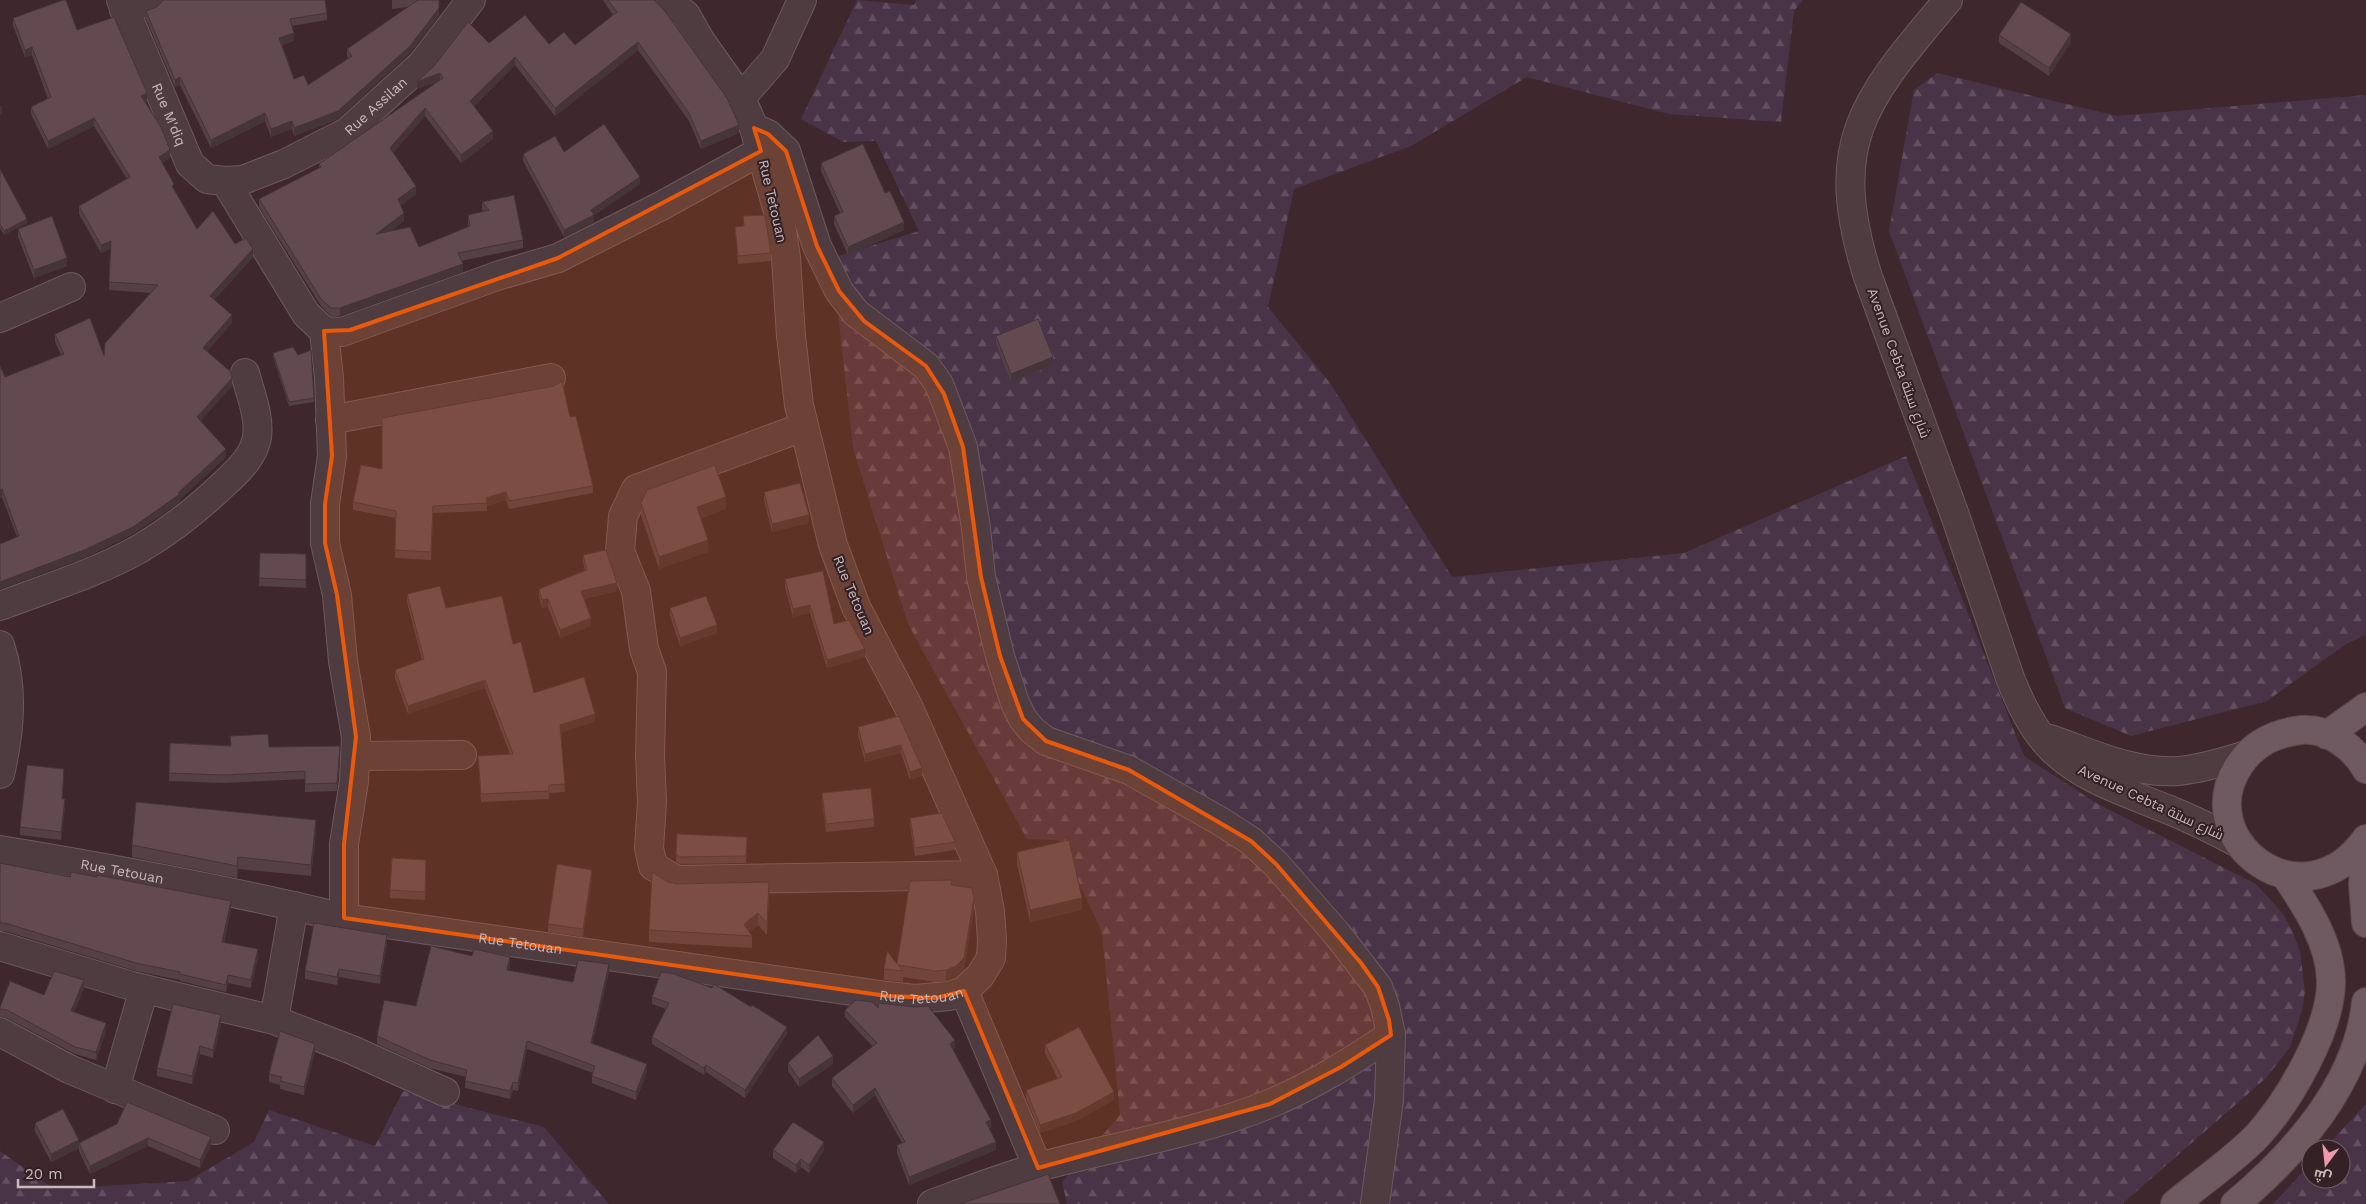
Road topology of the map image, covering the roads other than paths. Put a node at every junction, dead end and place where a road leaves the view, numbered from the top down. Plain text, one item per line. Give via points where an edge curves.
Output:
1 (151, 0) edge
2 (471, 0) edge
3 (802, 0) edge
4 (1948, 0) edge
5 (123, 5) edge
6 (681, 5) edge
7 (741, 98) junction
8 (758, 140) junction
9 (252, 178) joint
10 (225, 181) junction
11 (71, 287) dead end
12 (0, 318) edge
13 (324, 331) junction
14 (245, 373) dead end
15 (551, 378) dead end
16 (330, 420) junction
17 (803, 427) junction
18 (0, 606) edge
19 (0, 645) edge
20 (2366, 707) edge
21 (2328, 735) junction
22 (2042, 736) junction
23 (462, 755) dead end
24 (2246, 755) junction
25 (357, 756) junction
26 (1, 761) edge
27 (2366, 769) edge
28 (2366, 839) edge
29 (2240, 844) junction
30 (2366, 847) edge
31 (0, 850) edge
32 (982, 875) junction
33 (2286, 876) junction
34 (294, 906) junction
35 (344, 918) junction
36 (2366, 923) edge
37 (0, 946) edge
38 (144, 989) junction
39 (964, 991) junction
40 (2366, 1002) edge
41 (274, 1020) junction
42 (0, 1032) edge
43 (1391, 1035) junction
44 (115, 1089) junction
45 (445, 1092) dead end
46 (214, 1130) dead end
47 (1038, 1168) junction
48 (932, 1204) edge
49 (1375, 1204) edge
50 (2175, 1204) edge
51 (2235, 1204) edge

1 - 5 street
2 - 9 street, Rue Assilan via 422,64 347,132
3 - 7 street via 775,59
4 - 22 street, Avenue Cebta شارع سبتة via 1907,48 1865,112 1854,140 1851,160 1852,217 1868,277 1956,518 2010,678 2026,713
5 - 10 street, Rue M'diq via 190,164 204,177
6 - 7 street, Rue Tetouan via 700,40
7 - 8 street, Rue Tetouan
8 - 13 street via 653,210 558,258 497,276 350,330
8 - 17 street, Rue Tetouan via 780,218
8 - 43 street via 768,134 786,151 810,227 839,291 860,317 926,366 940,384 962,447 981,577 1000,656 1014,703 1023,719 1046,741 1129,770 1220,820 1251,841 1276,864 1361,963 1378,987
9 - 10 street, Rue M'diq
10 - 13 street via 306,314
11 - 12 street
13 - 16 street
14 - 18 street via 256,422 255,444 247,460 211,497 139,549 95,570
15 - 16 street
16 - 25 street via 332,456 325,504 325,543 337,595
17 - 32 street, Rue Tetouan via 845,581 864,625 908,706
17 - 32 street via 636,490 623,516 620,551 636,591 644,649 652,672 649,848 653,866 676,880
19 - 26 street via 9,698 9,726
20 - 21 main road
21 - 24 main road via 2306,730 2284,732 2263,741
21 - 27 main road via 2346,745
22 - 24 street, Avenue Cebta شارع سبتة via 2130,766 2161,771 2192,769
22 - 29 street, Avenue Cebta شارع سبتة via 2051,748 2081,772 2198,822
23 - 25 street
24 - 29 main road via 2235,770 2229,788 2231,826
25 - 35 street via 344,844
28 - 33 main road via 2356,854 2324,874
29 - 33 main road via 2252,858
30 - 36 main road via 2363,884
31 - 34 street, Rue Tetouan via 121,870
32 - 39 street, Rue Tetouan via 992,928 992,958
33 - 50 main road via 2313,921 2328,961 2331,980 2328,1005 2318,1037 2301,1073 2256,1137
34 - 35 street, Rue Tetouan
34 - 41 street
35 - 39 street, Rue Tetouan via 906,998 936,998
37 - 38 street
38 - 41 street
38 - 44 street
39 - 47 street
40 - 51 main road via 2355,1046 2344,1073 2319,1117 2279,1164
41 - 45 street via 352,1050
42 - 44 street via 69,1069
43 - 47 street via 1341,1068 1270,1104
43 - 49 street via 1389,1100
44 - 46 street
47 - 48 street

